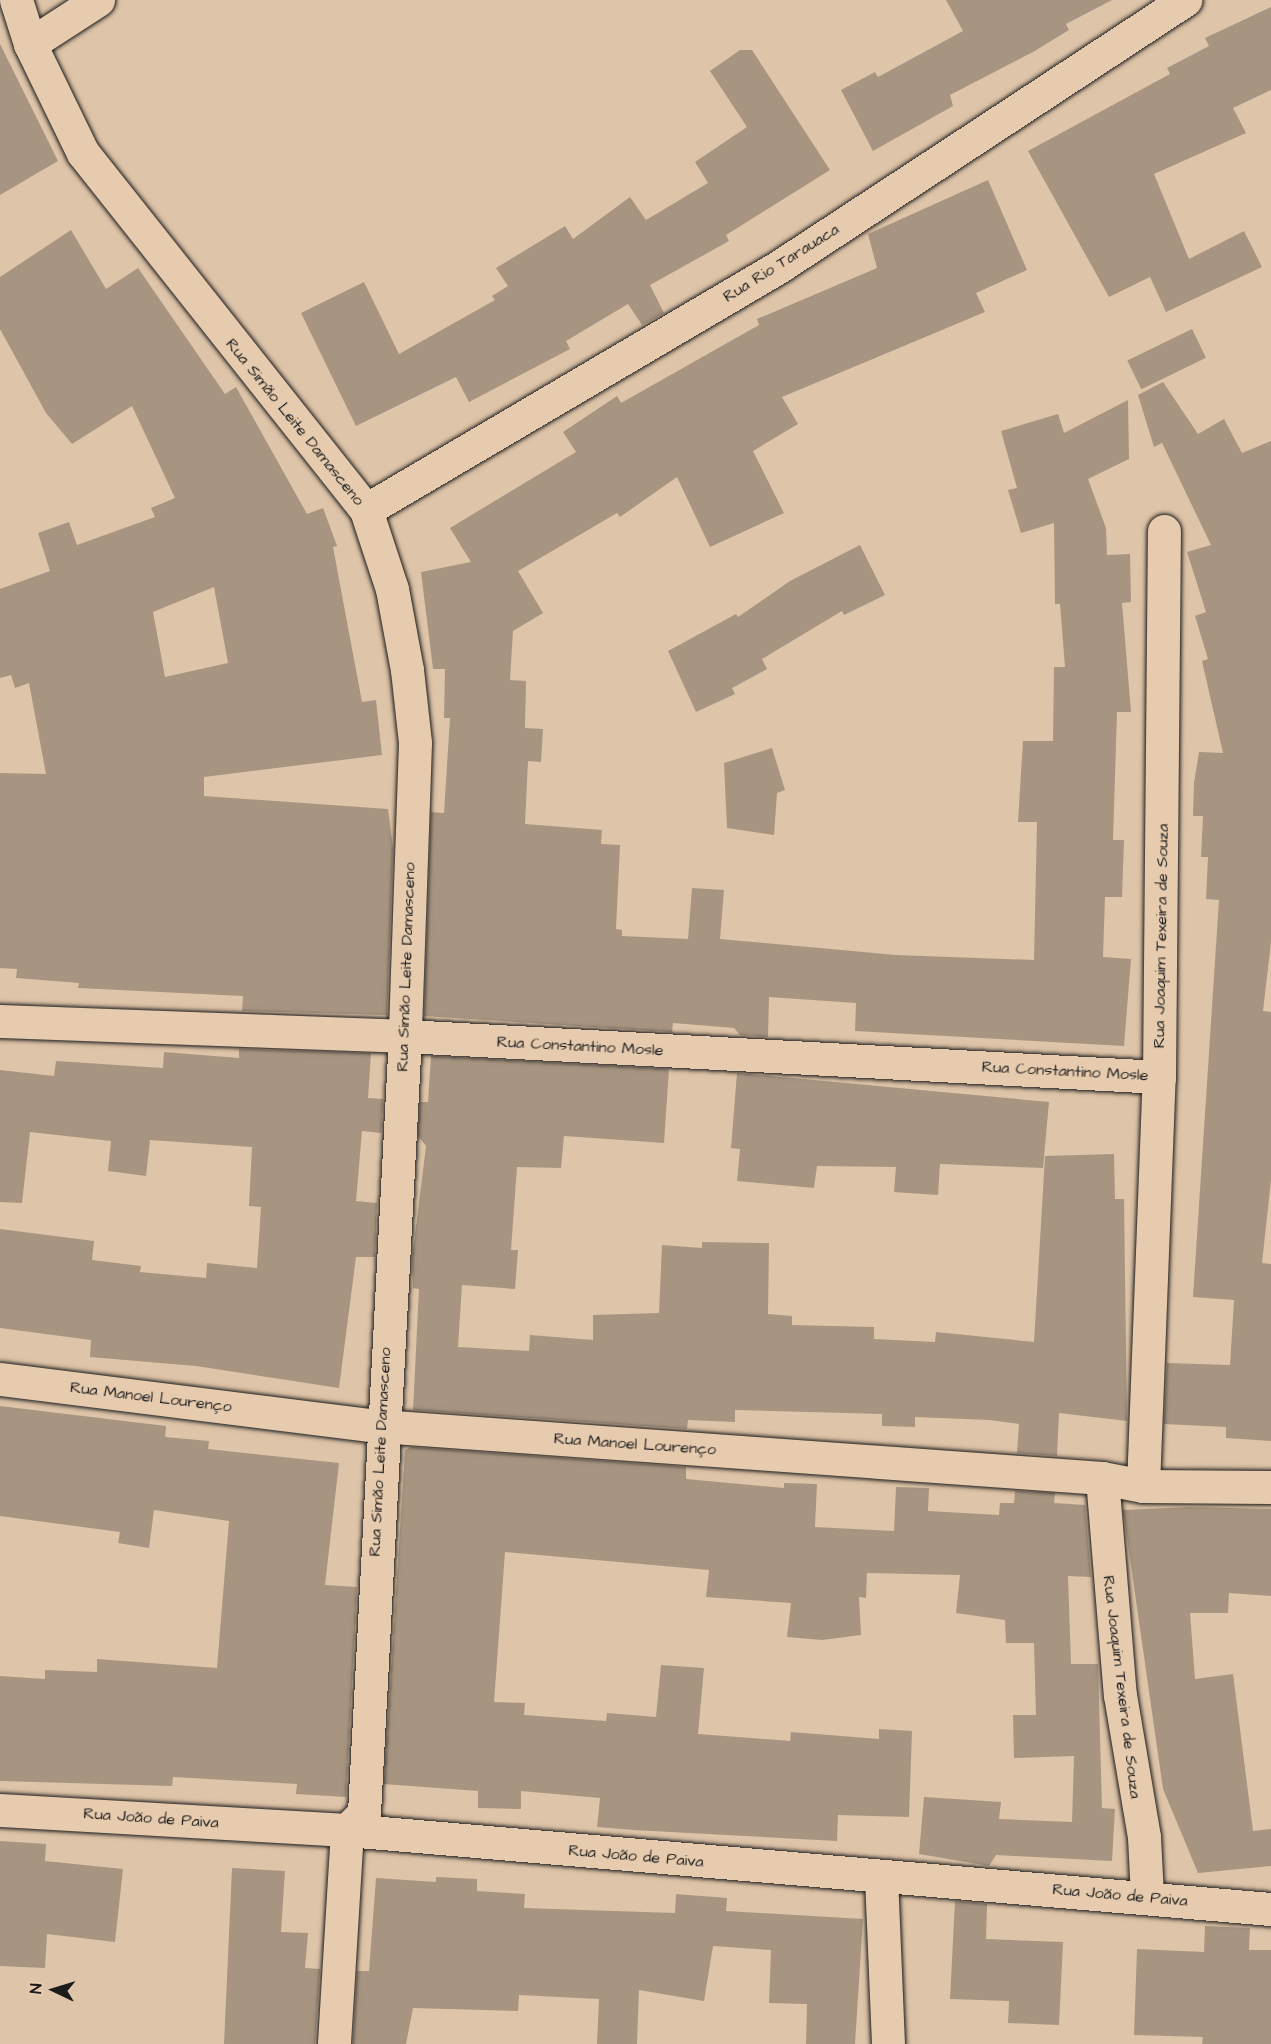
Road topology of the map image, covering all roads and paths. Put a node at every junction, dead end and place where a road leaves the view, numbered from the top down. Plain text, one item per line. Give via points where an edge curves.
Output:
1 (16, 0) edge
2 (98, 0) edge
3 (1185, 0) edge
4 (30, 44) junction
5 (366, 510) junction
6 (1164, 531) dead end
7 (0, 1021) edge
8 (405, 1036) junction
9 (1159, 1077) junction
10 (0, 1379) edge
11 (380, 1426) junction
12 (1102, 1478) junction
13 (1143, 1486) junction
14 (1271, 1487) edge
15 (0, 1810) edge
16 (347, 1830) junction
17 (880, 1877) junction
18 (1148, 1896) junction
19 (1271, 1909) edge
20 (334, 2044) edge
21 (888, 2044) edge

1 - 4 street, Rua Simão Leite Damasceno
2 - 4 street
3 - 5 street, Rua Rio Tarauaca via 780,266
4 - 5 street, Rua Simão Leite Damasceno via 83,153
5 - 8 street, Rua Simão Leite Damasceno via 392,589 415,743
6 - 9 street, Rua Joaquim Texeira de Souza
7 - 8 street, Rua Constantino Mosle
8 - 9 street, Rua Constantino Mosle
8 - 11 street, Rua Simão Leite Damasceno
9 - 13 street, Rua Joaquim Texeira de Souza
10 - 11 street, Rua Manoel Lourenço
11 - 12 street, Rua Manoel Lourenço
11 - 16 street, Rua Simão Leite Damasceno via 364,1813
12 - 13 street, Rua Manoel Lourenço
12 - 18 street, Rua Joaquim Texeira de Souza via 1120,1695 1144,1837
13 - 14 street, Rua Manoel Lourenço
15 - 16 street, Rua João de Paiva
16 - 17 street, Rua João de Paiva
16 - 20 street
17 - 18 street, Rua João de Paiva
17 - 21 street
18 - 19 street, Rua João de Paiva

